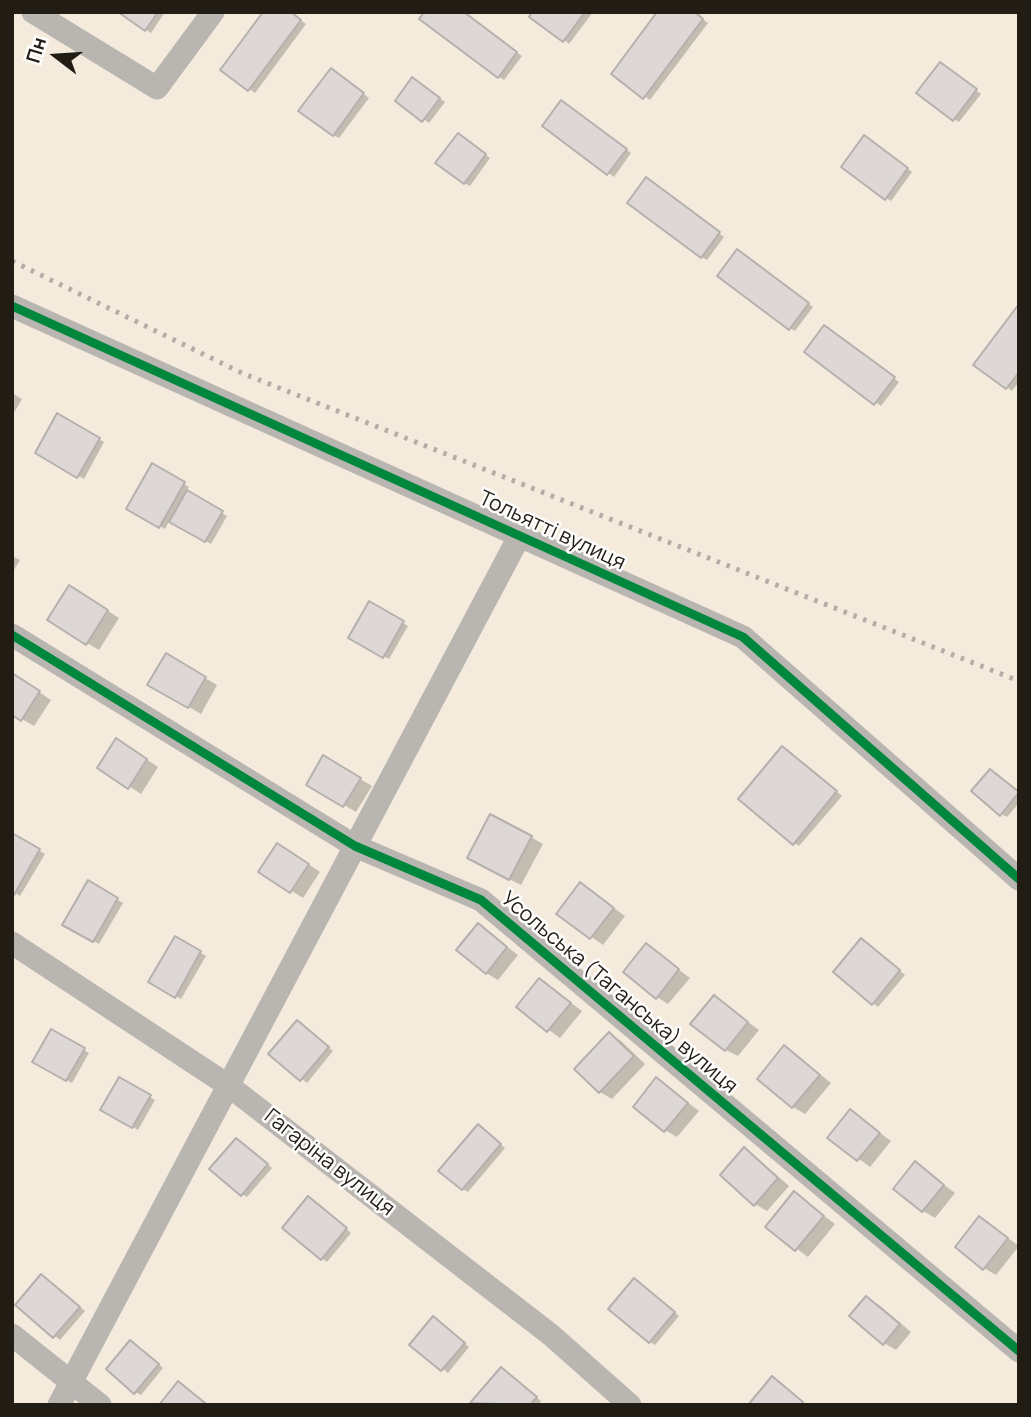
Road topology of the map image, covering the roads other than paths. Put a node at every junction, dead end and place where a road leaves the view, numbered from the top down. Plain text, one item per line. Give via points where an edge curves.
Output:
1 (33, 12) edge
2 (213, 12) edge
3 (12, 306) edge
4 (520, 535) junction
5 (12, 635) edge
6 (355, 846) junction
7 (1019, 879) edge
8 (12, 943) edge
9 (229, 1086) junction
10 (12, 1335) edge
11 (1019, 1351) edge
12 (72, 1382) junction
13 (59, 1405) edge
14 (100, 1405) edge
15 (630, 1405) edge

1 - 2 street via 157,88
3 - 4 street, Тольятті вулиця
4 - 6 street
4 - 7 street, Тольятті вулиця via 743,637
5 - 6 street, Усольська (Таганська) вулиця
6 - 9 street
6 - 11 street, Усольська (Таганська) вулиця via 481,900
8 - 9 street, Гагаріна вулиця
9 - 12 street
9 - 15 street, Гагаріна вулиця via 551,1335
10 - 12 street
12 - 13 street
12 - 14 street

